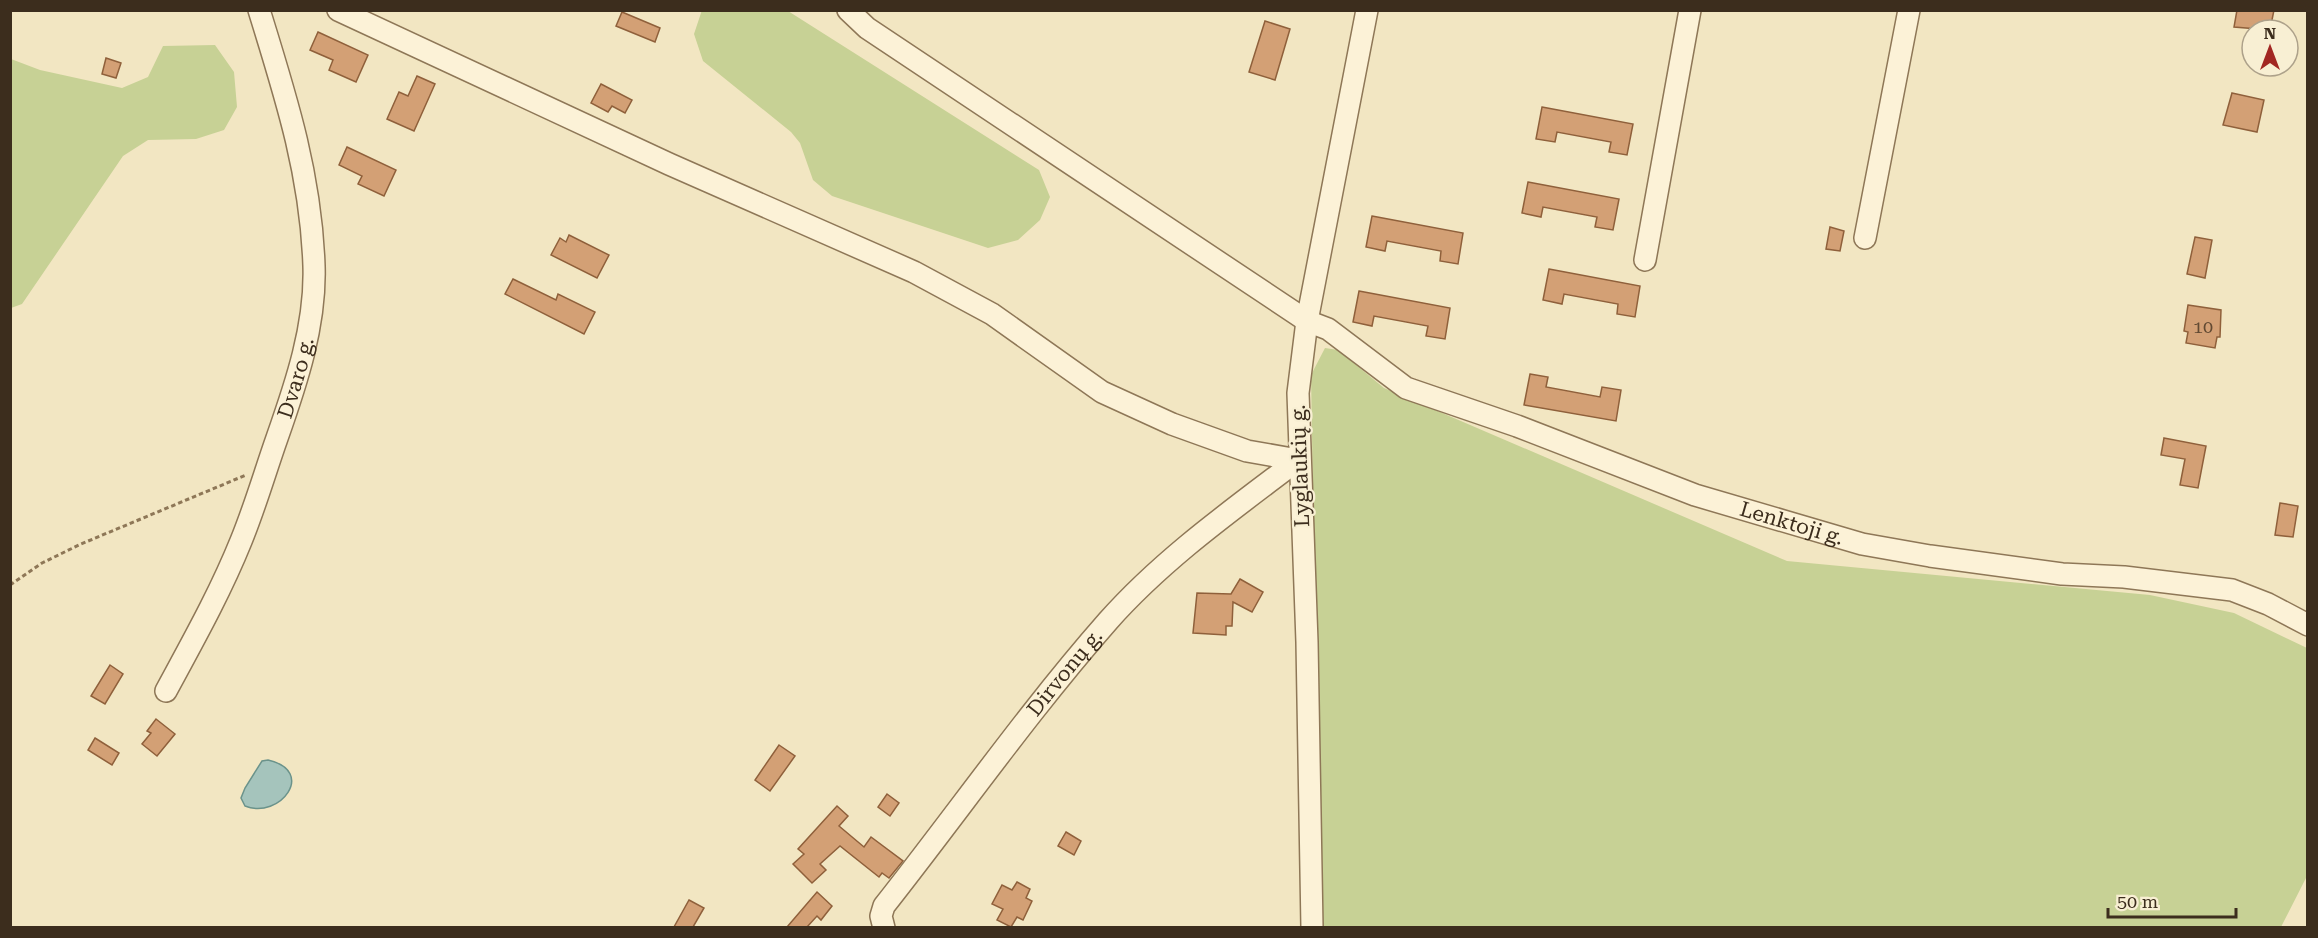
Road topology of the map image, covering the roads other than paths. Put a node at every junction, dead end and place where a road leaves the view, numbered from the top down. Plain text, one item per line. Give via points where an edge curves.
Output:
1 (259, 10) edge
2 (338, 10) edge
3 (848, 10) edge
4 (1367, 10) edge
5 (1690, 10) edge
6 (1909, 10) edge
7 (1866, 238) dead end
8 (1645, 260) dead end
9 (1307, 321) junction
10 (1298, 460) junction
11 (2307, 625) edge
12 (166, 691) dead end
13 (884, 927) edge
14 (1312, 927) edge

1 - 12 street, Dvaro g. via 303,162 311,214 314,269 308,329 296,384 242,539
2 - 10 street via 669,164 914,272 992,315 1112,397 1247,451
3 - 9 street, Lenktoji g. via 867,28
4 - 9 street, Lyglaukių g.
5 - 8 street
6 - 7 street
9 - 10 street, Lyglaukių g. via 1298,393
9 - 11 street, Lenktoji g. via 1328,329 1406,388 1695,495 1862,544 2062,574 2232,590
10 - 13 street, Dirvonų g. via 1157,572 1108,620 999,753 884,906
10 - 14 street, Lyglaukių g. via 1307,642

